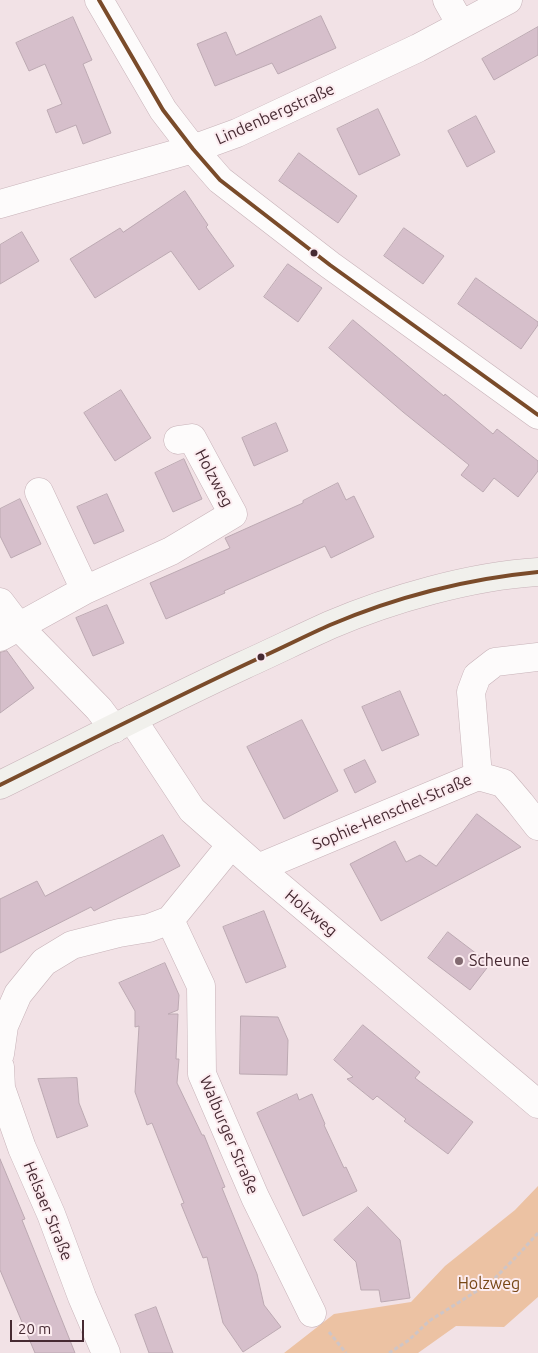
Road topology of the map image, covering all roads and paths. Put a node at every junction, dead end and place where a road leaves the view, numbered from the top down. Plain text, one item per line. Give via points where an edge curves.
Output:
1 (98, 0) edge
2 (447, 0) edge
3 (508, 0) edge
4 (461, 25) junction
5 (193, 149) junction
6 (0, 204) edge
7 (538, 415) edge
8 (178, 440) dead end
9 (39, 492) dead end
10 (538, 572) edge
11 (85, 590) junction
12 (0, 602) edge
13 (9, 632) edge
14 (538, 657) edge
15 (123, 724) junction
16 (478, 776) junction
17 (0, 785) edge
18 (538, 826) edge
19 (231, 845) junction
20 (258, 868) junction
21 (170, 920) junction
22 (0, 1054) edge
23 (0, 1067) edge
24 (538, 1104) edge
25 (538, 1233) edge
26 (312, 1313) dead end
27 (106, 1353) edge
28 (389, 1353) edge

1 - 5 street via 164,110
2 - 4 street
3 - 4 street, Lindenbergstraße
4 - 5 street, Lindenbergstraße via 237,134
5 - 6 street, Lindenbergstraße
5 - 7 street via 220,180 330,265
8 - 11 street, Holzweg via 192,438 233,514 171,551
9 - 11 street
10 - 15 main road via 456,585 374,608 331,625
11 - 13 street, Holzweg
12 - 13 street, Holzweg
13 - 15 street, Holzweg via 99,709
14 - 16 street via 495,662 477,676 471,692
15 - 17 main road
15 - 19 street, Holzweg via 192,810
16 - 18 street, Sophie-Henschel-Straße via 503,783
16 - 20 street, Sophie-Henschel-Straße
19 - 20 street, Holzweg
19 - 21 street
20 - 24 street, Holzweg
21 - 22 street via 149,928 72,945 44,962 18,994 4,1026
21 - 26 street, Walburger Straße via 200,986 202,1074 255,1197
23 - 27 street, Helsaer Straße via 1,1088 22,1148
25 - 28 path via 491,1282 429,1321

